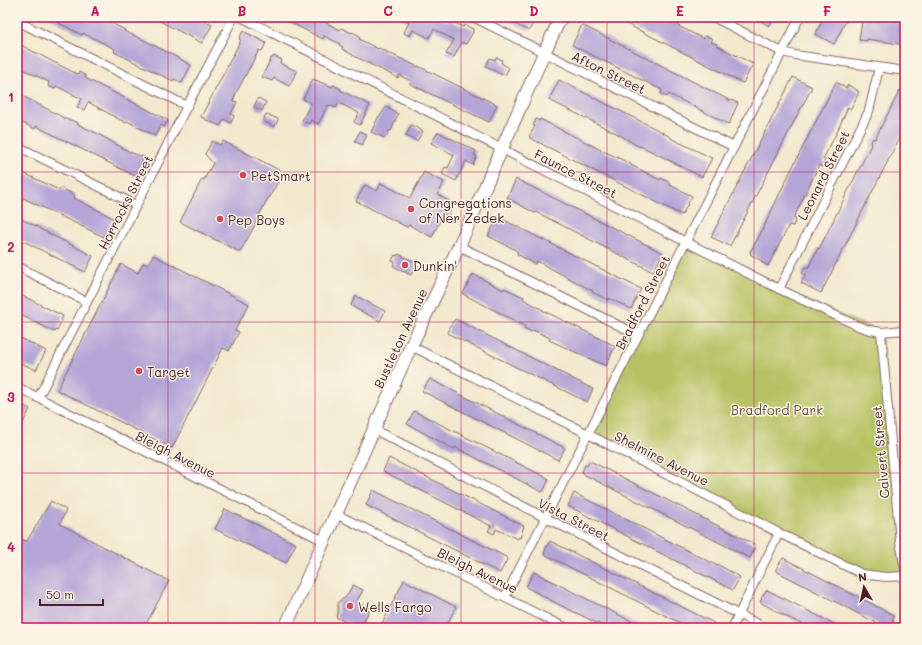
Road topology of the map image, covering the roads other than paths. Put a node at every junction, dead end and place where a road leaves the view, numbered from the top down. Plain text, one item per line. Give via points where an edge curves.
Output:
1 (234, 17) edge
2 (241, 17) edge
3 (473, 17) edge
4 (561, 17) edge
5 (713, 17) edge
6 (800, 17) edge
7 (17, 21) edge
8 (782, 52) junction
9 (544, 53) junction
10 (879, 68) junction
11 (905, 71) edge
12 (187, 106) junction
13 (17, 146) edge
14 (734, 148) junction
15 (502, 149) junction
16 (136, 205) junction
17 (686, 242) junction
18 (459, 246) junction
19 (17, 266) edge
20 (779, 289) junction
21 (87, 302) junction
22 (905, 330) edge
23 (881, 332) junction
24 (638, 335) junction
25 (411, 346) junction
26 (17, 387) edge
27 (38, 398) junction
28 (373, 429) junction
29 (588, 434) junction
30 (336, 514) junction
31 (546, 518) junction
32 (778, 533) junction
33 (324, 541) junction
34 (905, 569) edge
35 (905, 576) edge
36 (505, 597) junction
37 (740, 615) junction
38 (285, 628) edge
39 (566, 628) edge
40 (732, 628) edge
41 (766, 628) edge

1 - 12 street, Horrocks Street
2 - 15 street, Faunce Street
3 - 9 street, Afton Street
4 - 9 main road, Bustleton Avenue
5 - 8 street
6 - 8 street, Bradford Street
7 - 12 street
8 - 10 street
8 - 14 street, Bradford Street
9 - 14 street, Afton Street
9 - 15 main road, Bustleton Avenue
10 - 11 street
10 - 20 street, Leonard Street via 868,111
12 - 16 street, Horrocks Street
13 - 16 street
14 - 17 street, Bradford Street
15 - 17 street, Faunce Street
15 - 18 main road, Bustleton Avenue
16 - 21 street, Horrocks Street
17 - 20 street, Faunce Street
17 - 24 street, Bradford Street
18 - 24 street
18 - 25 main road, Bustleton Avenue
19 - 21 street
20 - 23 street, Faunce Street via 858,326
21 - 27 street, Horrocks Street
22 - 23 street, Faunce Street
23 - 34 street, Calvert Street via 900,541
24 - 29 street, Bradford Street
25 - 28 main road, Bustleton Avenue
25 - 29 street, Shelmire Avenue
26 - 27 street, Bleigh Avenue
27 - 33 street, Bleigh Avenue
28 - 30 main road, Bustleton Avenue
28 - 31 street, Vista Street
29 - 31 street, Bradford Street
29 - 32 street, Shelmire Avenue
30 - 33 main road, Bustleton Avenue
30 - 36 street, Bleigh Avenue
31 - 36 street, Bradford Street
31 - 37 street, Vista Street
32 - 35 street, Shelmire Avenue via 862,574
32 - 37 street
33 - 38 main road, Bustleton Avenue
36 - 39 street, Bleigh Avenue
37 - 40 street
37 - 41 street, Vista Street

